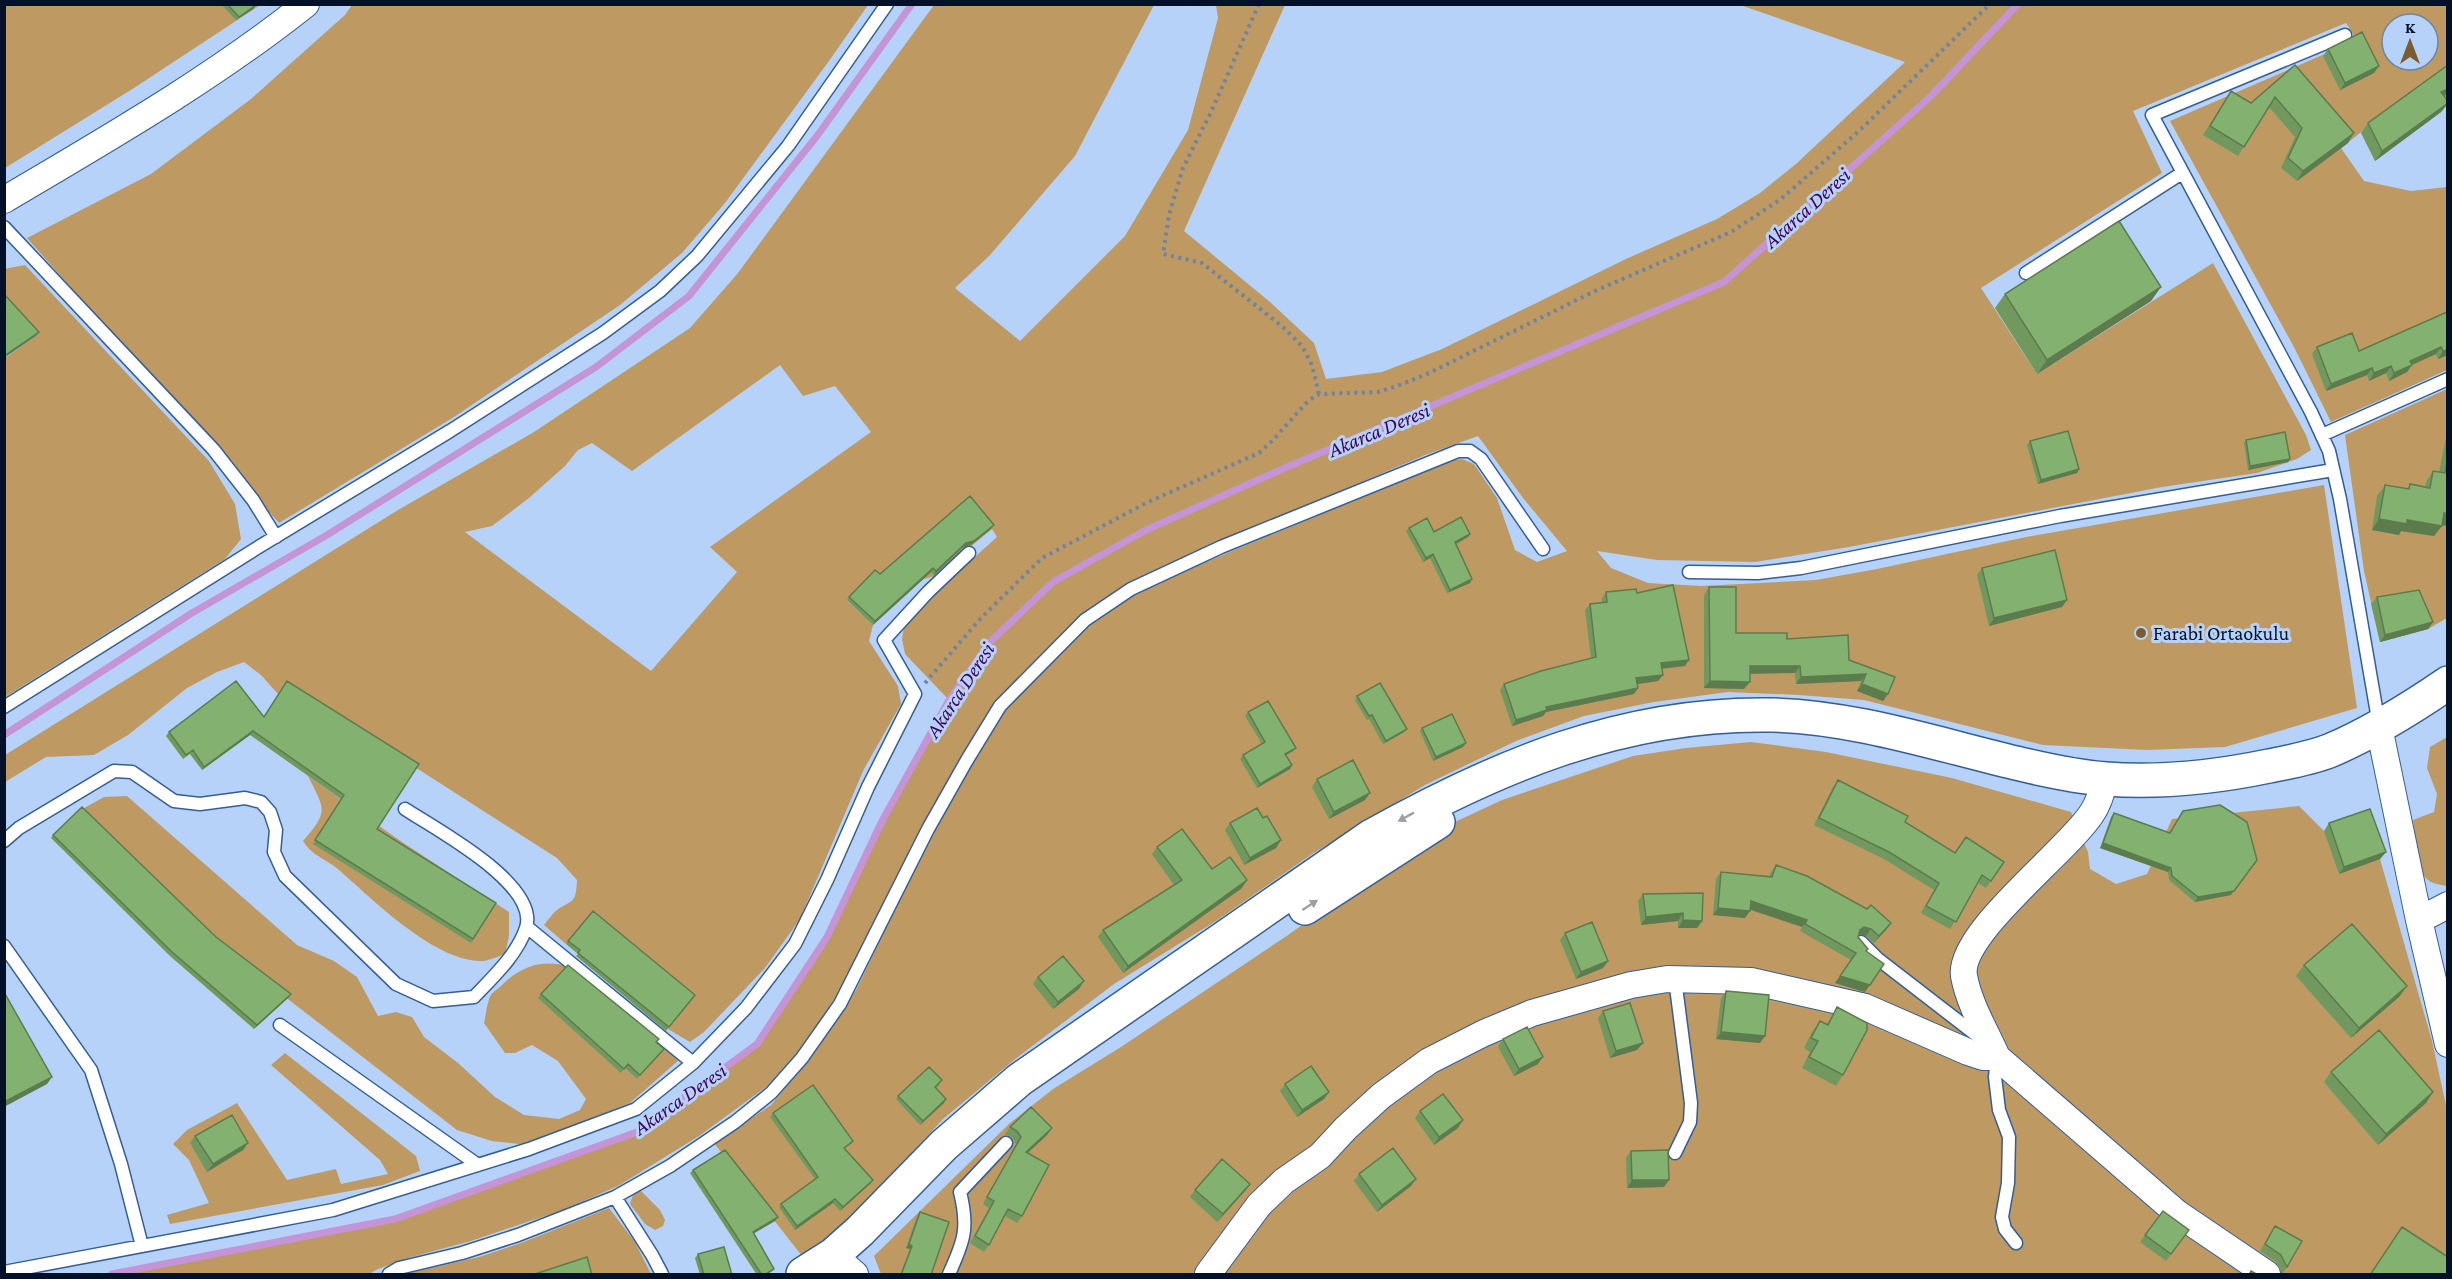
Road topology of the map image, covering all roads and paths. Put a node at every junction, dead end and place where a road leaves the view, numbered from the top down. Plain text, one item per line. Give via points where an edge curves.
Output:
1 (306, 4) edge
2 (887, 4) edge
3 (1259, 4) edge
4 (1990, 4) edge
5 (2345, 35) dead end
6 (2182, 173) junction
7 (4, 200) edge
8 (4, 227) edge
9 (2026, 273) dead end
10 (2448, 379) edge
11 (1319, 394) junction
12 (2322, 435) junction
13 (2333, 470) junction
14 (276, 537) junction
15 (1543, 549) dead end
16 (969, 553) dead end
17 (1689, 572) dead end
18 (2448, 683) edge
19 (915, 694) junction
20 (2448, 701) edge
21 (4, 707) edge
22 (2381, 734) junction
23 (2103, 785) junction
24 (405, 809) dead end
25 (4, 841) edge
26 (2448, 905) edge
27 (2419, 920) junction
28 (527, 927) junction
29 (1861, 942) edge
30 (4, 946) edge
31 (1675, 979) junction
32 (280, 1025) dead end
33 (2448, 1044) edge
34 (1997, 1057) junction
35 (693, 1063) junction
36 (1006, 1143) dead end
37 (1675, 1153) dead end
38 (478, 1165) junction
39 (615, 1197) junction
40 (2016, 1243) dead end
41 (142, 1246) junction
42 (842, 1268) edge
43 (4, 1272) edge
44 (389, 1275) edge
45 (662, 1275) edge
46 (803, 1275) edge
47 (949, 1275) edge
48 (1208, 1275) edge
49 (2267, 1275) edge

1 - 7 street via 191,86
2 - 14 lane via 788,146 697,256 660,291 603,333
3 - 11 path via 1183,168 1163,254 1202,263 1283,327 1302,346 1312,365
4 - 11 path via 1781,199 1731,232 1597,290 1400,385 1378,392
5 - 6 lane via 2152,115
6 - 9 lane
6 - 12 lane
8 - 14 lane via 213,449
10 - 12 lane
11 - 19 path via 1258,453 1148,502 1042,558 980,619
12 - 13 lane
13 - 17 lane via 2060,516 1801,568 1758,573
13 - 22 lane
14 - 21 lane
15 - 39 lane via 1482,459 1458,451 1221,547 1131,589 1085,620 1000,706 928,829 840,1004 802,1058 771,1093 735,1122
16 - 19 lane via 884,640
18 - 22 main road
19 - 35 lane via 795,944 746,1008
20 - 22 main road
22 - 23 main road via 2327,752 2226,775
22 - 27 street
23 - 34 street via 2091,814 2075,835 2016,892 1966,958 1964,975
23 - 42 main road via 1874,728 1774,715 1682,719 1636,727 1548,754 1488,777 1370,837 1019,1080 944,1145 860,1231
24 - 28 lane via 502,874 526,907
25 - 28 lane via 114,771 132,772 174,801 200,804 245,798 261,802 270,812 276,830 274,852 285,876 396,984 433,1001 474,997 507,961
26 - 27 street
27 - 33 street
28 - 35 lane
29 - 34 lane via 1975,1032
30 - 41 lane via 91,1070
31 - 34 street via 1751,981 1808,993 1865,1007 1968,1052
31 - 37 lane via 1691,1103 1690,1122
31 - 48 street via 1631,985 1532,1013 1429,1061 1381,1096 1320,1156 1284,1181 1225,1249
32 - 38 lane
34 - 40 lane via 1999,1110 2010,1137 2002,1217
34 - 49 street via 2177,1213
35 - 38 lane via 636,1109
36 - 47 lane via 960,1192 966,1226
38 - 41 lane via 333,1210
39 - 44 lane via 518,1235 399,1268
39 - 45 lane
41 - 43 lane
42 - 46 main road

